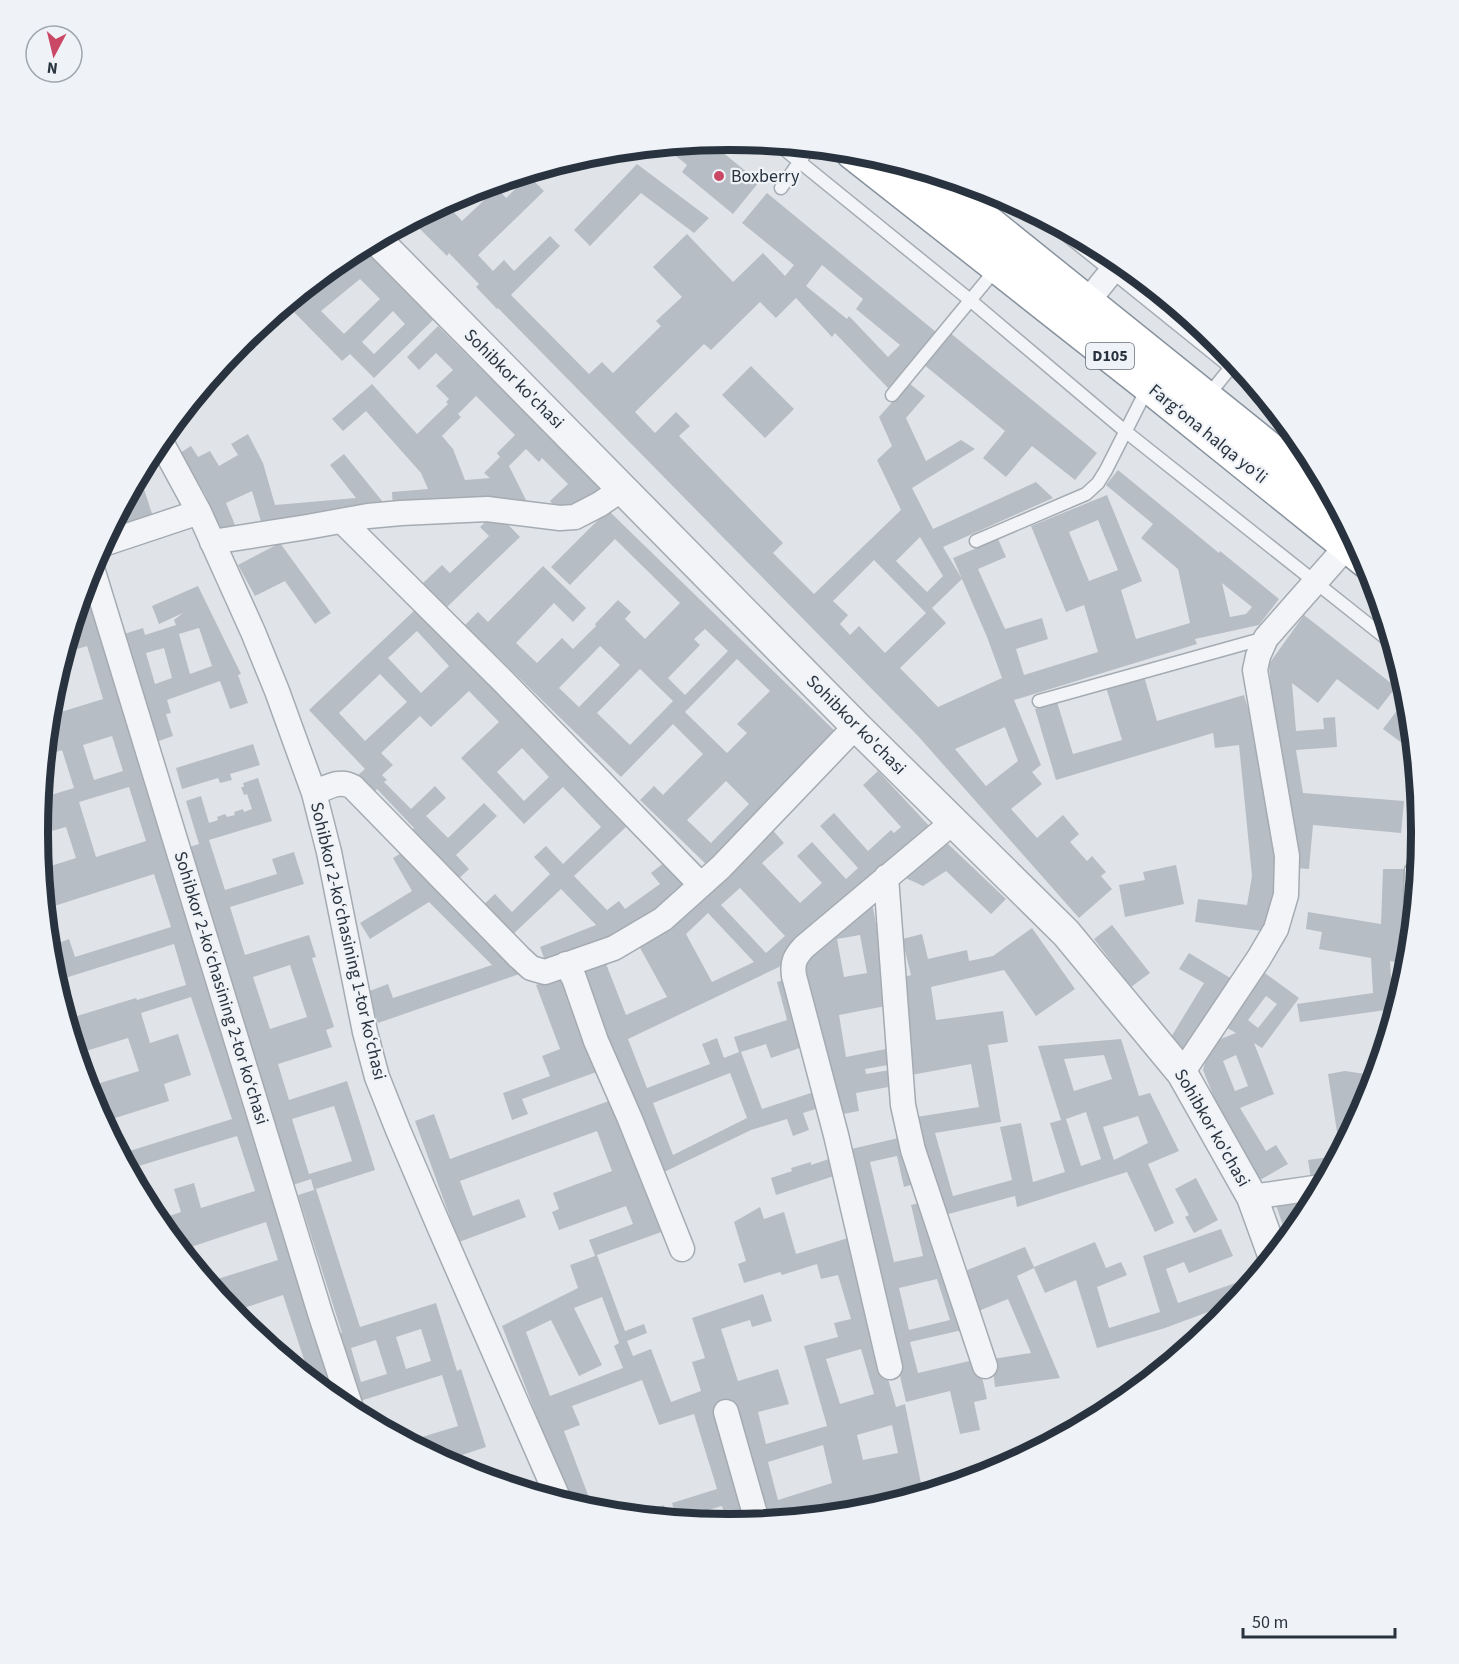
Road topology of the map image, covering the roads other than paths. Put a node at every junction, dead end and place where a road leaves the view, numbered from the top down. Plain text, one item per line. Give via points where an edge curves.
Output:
1 (791, 154) edge
2 (804, 155) edge
3 (800, 160) junction
4 (869, 166) edge
5 (781, 188) dead end
6 (963, 192) edge
7 (989, 206) edge
8 (383, 246) edge
9 (997, 268) junction
10 (1114, 269) edge
11 (970, 300) junction
12 (1087, 302) junction
13 (1229, 369) edge
14 (1149, 386) junction
15 (892, 395) dead end
16 (1206, 398) junction
17 (1125, 431) junction
18 (165, 450) edge
19 (1316, 485) edge
20 (622, 489) junction
21 (199, 512) junction
22 (342, 521) junction
23 (114, 540) edge
24 (976, 541) dead end
25 (212, 542) junction
26 (1348, 547) edge
27 (1352, 556) edge
28 (96, 581) edge
29 (1315, 583) junction
30 (1382, 635) edge
31 (1266, 638) junction
32 (1039, 701) dead end
33 (856, 726) junction
34 (314, 793) junction
35 (953, 822) junction
36 (886, 878) junction
37 (701, 885) junction
38 (566, 964) junction
39 (1182, 1073) junction
40 (1310, 1189) edge
41 (1252, 1197) junction
42 (1271, 1246) edge
43 (682, 1249) dead end
44 (985, 1366) dead end
45 (890, 1367) dead end
46 (347, 1396) edge
47 (726, 1412) dead end
48 (555, 1490) edge
49 (755, 1513) edge

1 - 3 lane
2 - 3 lane
3 - 5 lane
3 - 11 lane
4 - 9 highway, Farg‘ona halqa yo‘li / D105
6 - 7 highway, Farg‘ona halqa yo‘li / D105
7 - 12 highway, Farg‘ona halqa yo‘li / D105
8 - 20 street, Sohibkor ko'chasi
9 - 11 lane
9 - 14 highway, Farg‘ona halqa yo‘li / D105
10 - 12 street
11 - 15 lane
11 - 17 lane
12 - 16 highway, Farg‘ona halqa yo‘li / D105
13 - 16 lane
14 - 17 lane
14 - 26 highway, Farg‘ona halqa yo‘li / D105
16 - 19 highway, Farg‘ona halqa yo‘li / D105
17 - 24 lane via 1098,483 1086,494
17 - 29 lane
18 - 21 street, Sohibkor 2-ko‘chasining 1-tor ko‘chasi
20 - 22 street via 575,517 487,509 401,513
20 - 33 street, Sohibkor ko'chasi
21 - 23 street
21 - 25 street, Sohibkor 2-ko‘chasining 1-tor ko‘chasi
22 - 25 street
22 - 37 street
25 - 34 street, Sohibkor 2-ko‘chasining 1-tor ko‘chasi via 278,691
27 - 29 street
28 - 46 street, Sohibkor 2-ko‘chasining 2-tor ko‘chasi
29 - 30 lane
29 - 31 street
31 - 32 lane
31 - 39 street via 1255,670 1287,856 1286,895 1276,929
33 - 35 street, Sohibkor ko'chasi
33 - 37 street
34 - 38 street via 337,784 353,787 531,968 545,972
34 - 48 street, Sohibkor 2-ko‘chasining 1-tor ko‘chasi via 377,1077
35 - 36 street
35 - 39 street, Sohibkor ko'chasi via 1066,933
36 - 44 street via 903,1105 913,1150
36 - 45 street via 804,947 793,964
37 - 38 street via 663,919 614,948
38 - 43 street
39 - 41 street, Sohibkor ko'chasi
40 - 41 street
41 - 42 street, Sohibkor ko'chasi
47 - 49 street

